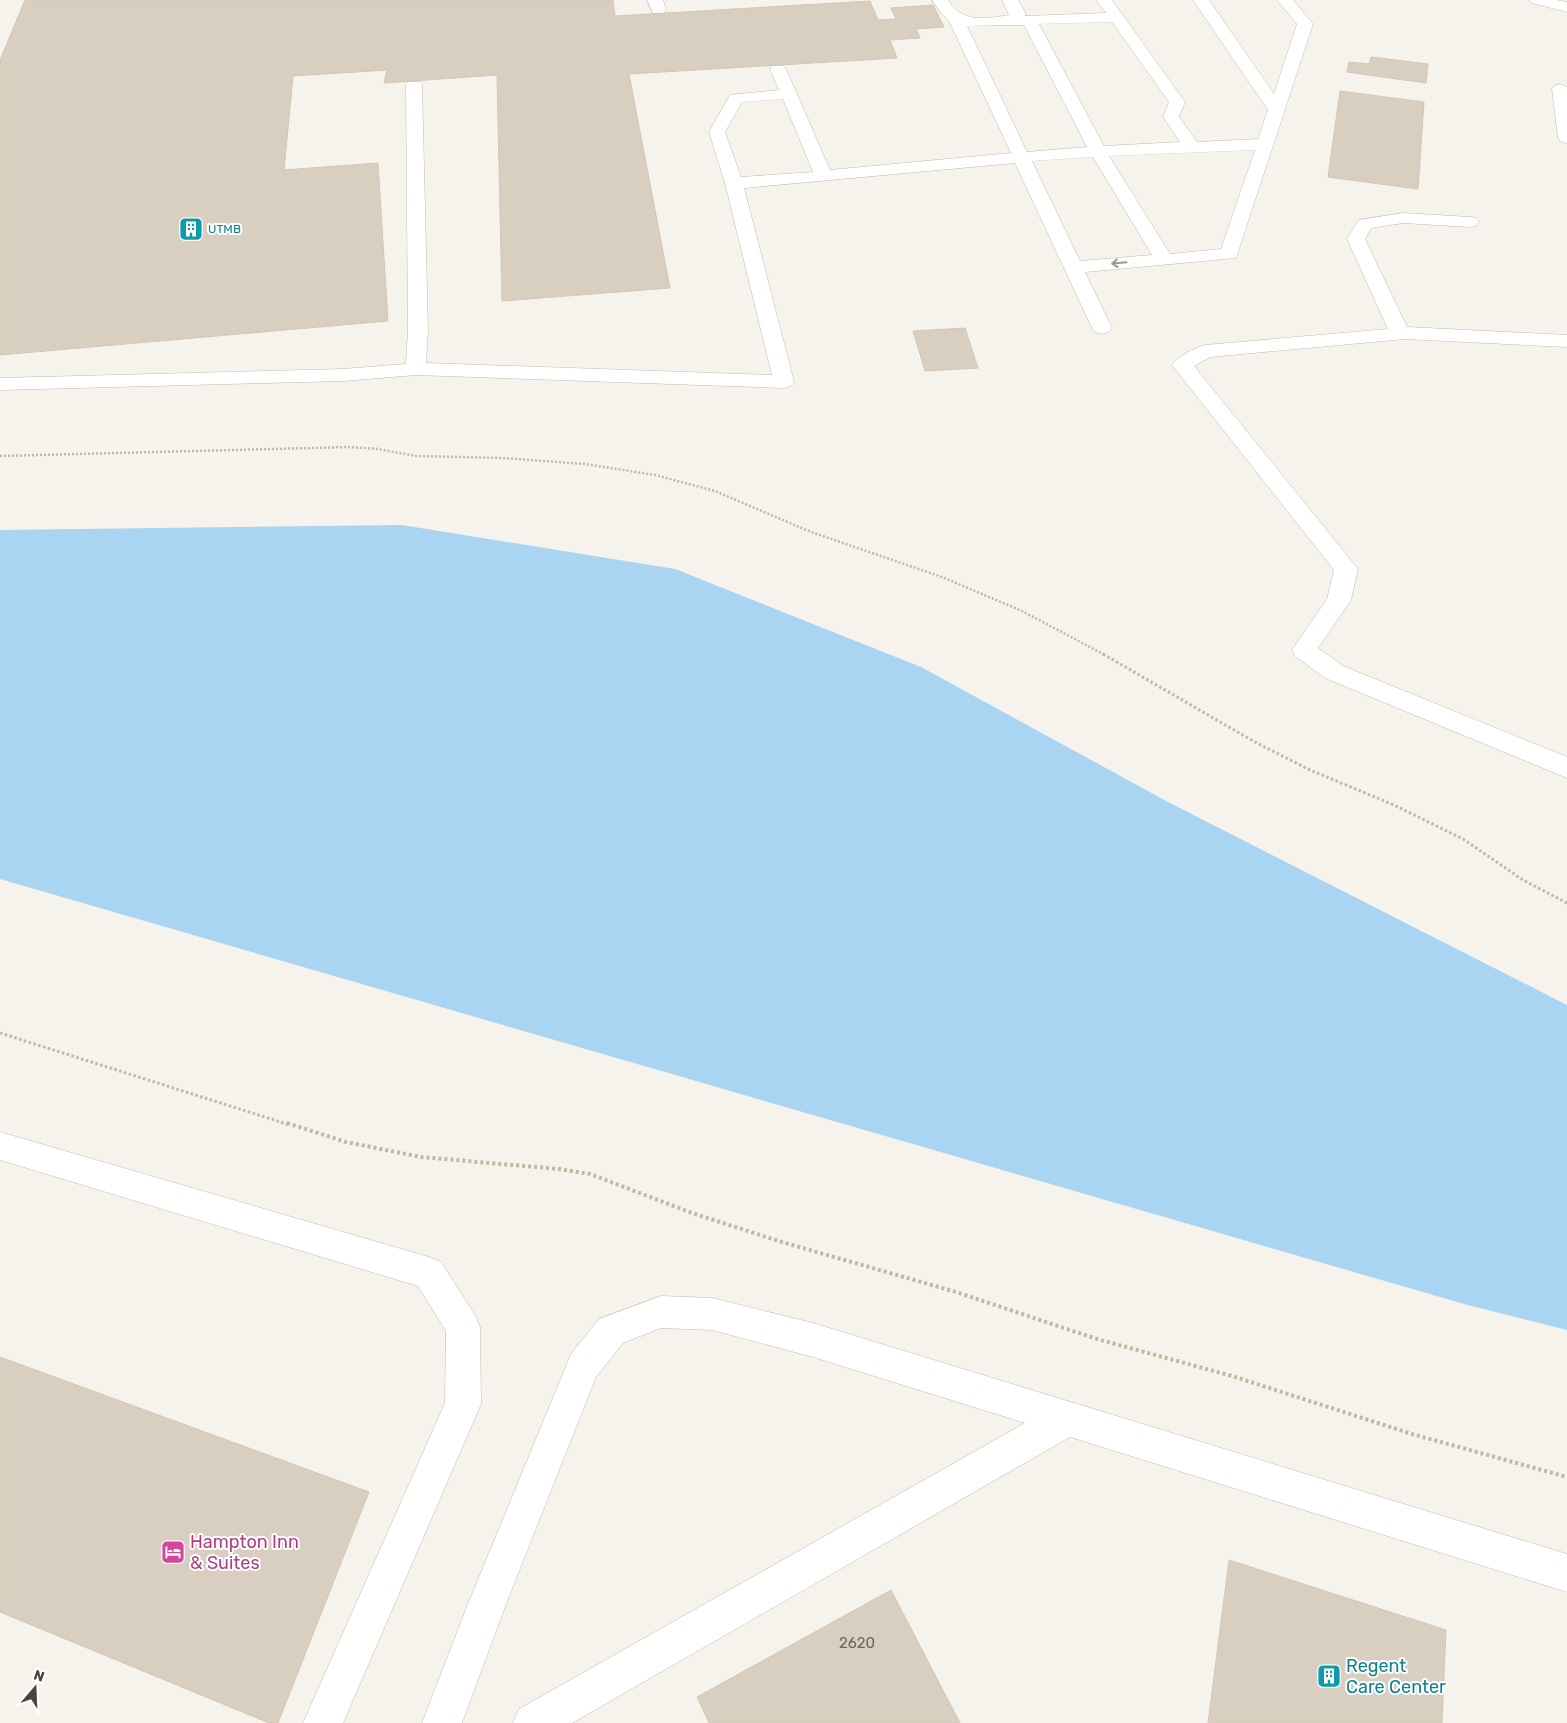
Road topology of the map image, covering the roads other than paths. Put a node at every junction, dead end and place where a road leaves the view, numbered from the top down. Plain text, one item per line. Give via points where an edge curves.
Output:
1 (940, 0) edge
2 (1010, 0) edge
3 (1104, 0) edge
4 (1201, 0) edge
5 (1285, 0) edge
6 (1537, 0) edge
7 (1567, 7) edge
8 (1116, 17) junction
9 (956, 19) junction
10 (1029, 20) junction
11 (1007, 21) junction
12 (778, 69) dead end
13 (414, 85) dead end
14 (1560, 90) dead end
15 (789, 94) junction
16 (1277, 110) junction
17 (1567, 138) edge
18 (1265, 144) junction
19 (1192, 147) junction
20 (1098, 152) junction
21 (1022, 158) junction
22 (824, 176) junction
23 (734, 183) junction
24 (1470, 222) dead end
25 (1164, 260) junction
26 (1074, 267) junction
27 (1102, 328) dead end
28 (1400, 333) junction
29 (1567, 341) edge
30 (416, 369) junction
31 (0, 384) edge
32 (1567, 768) edge
33 (0, 1146) edge
34 (1066, 1419) junction
35 (1567, 1573) edge
36 (323, 1723) edge
37 (442, 1723) edge
38 (533, 1723) edge

1 - 9 lane
2 - 11 lane via 1017,18
3 - 8 lane
4 - 16 lane
5 - 16 lane via 1305,24
6 - 7 lane
8 - 10 lane
8 - 19 lane via 1176,102 1171,117
9 - 11 lane
9 - 21 lane
10 - 11 lane
10 - 20 lane
12 - 15 lane
13 - 30 lane
14 - 17 lane
15 - 22 lane
15 - 23 lane via 736,98 718,132
16 - 18 lane
18 - 19 lane
18 - 25 lane via 1229,254
19 - 20 lane
20 - 21 lane
20 - 25 lane
21 - 22 lane
21 - 26 lane
22 - 23 lane
23 - 30 lane via 784,382
24 - 28 lane via 1403,218 1365,224 1356,239
25 -> 26 lane
26 - 27 lane
28 - 29 lane
28 - 32 lane via 1205,351 1182,366 1346,569 1339,600 1304,650 1334,672
30 - 31 lane via 343,375
33 - 36 lane via 429,1273 463,1327 463,1404
34 - 35 lane
34 - 37 lane via 813,1340 712,1314 661,1312 610,1331 583,1366
34 - 38 lane

